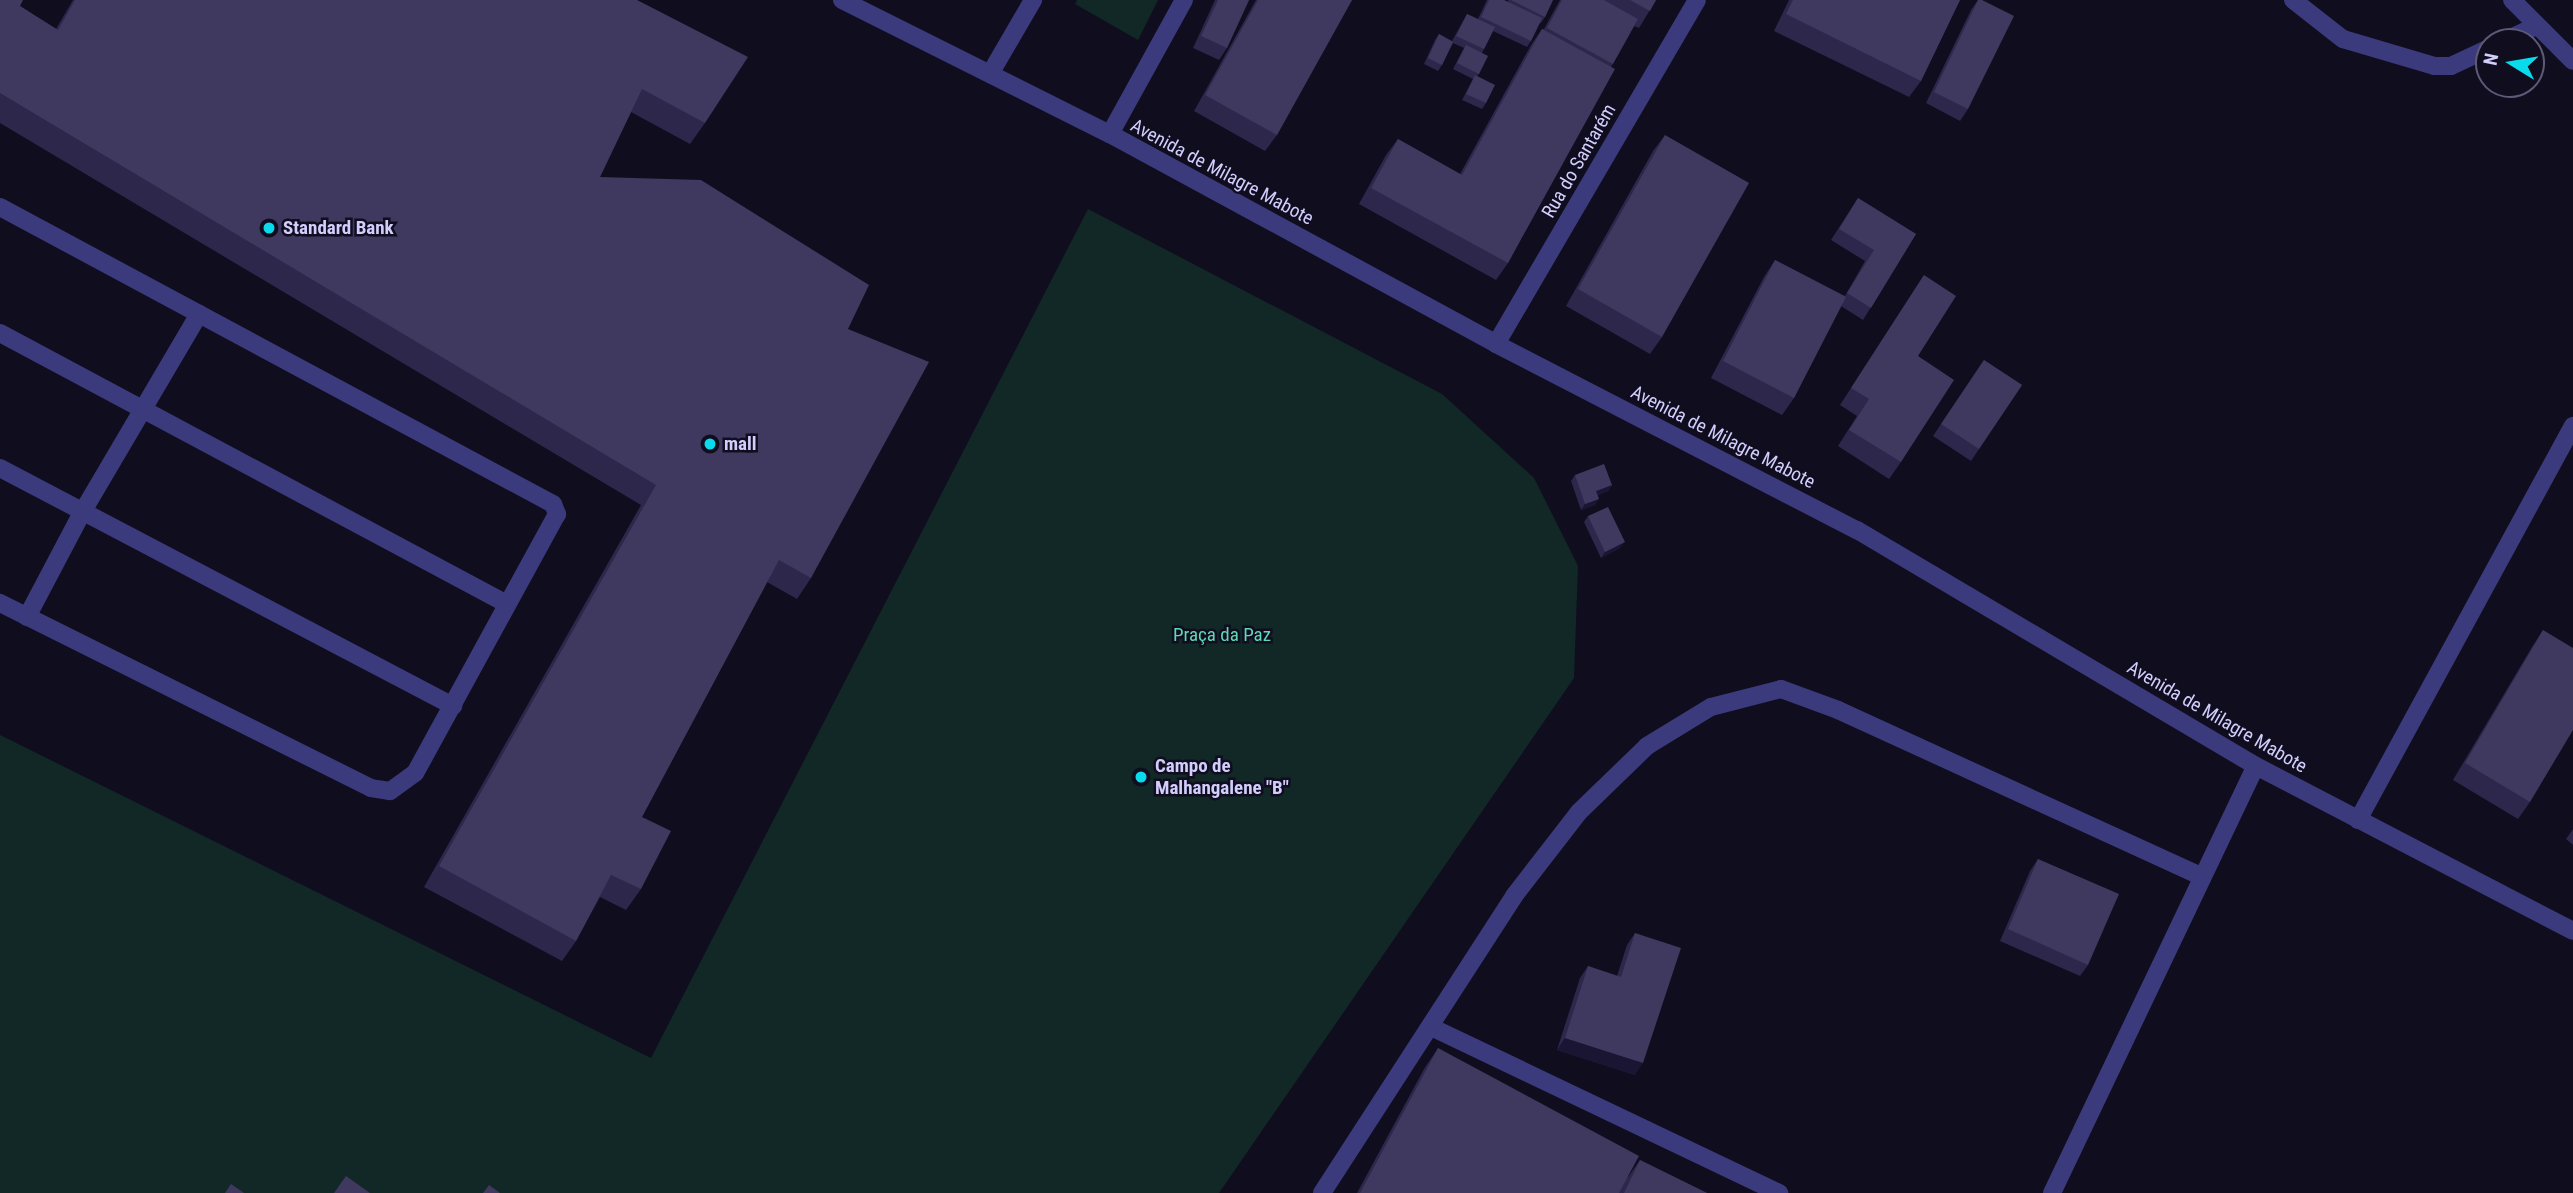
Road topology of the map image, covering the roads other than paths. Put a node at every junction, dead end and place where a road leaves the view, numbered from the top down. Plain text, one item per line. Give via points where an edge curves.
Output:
1 (842, 0) edge
2 (1033, 0) edge
3 (1184, 0) edge
4 (1697, 0) edge
5 (2293, 0) edge
6 (2512, 0) edge
7 (2536, 26) junction
8 (2532, 28) edge
9 (2475, 55) edge
10 (2573, 61) edge
11 (990, 74) junction
12 (1110, 134) junction
13 (0, 207) edge
14 (199, 314) junction
15 (0, 333) edge
16 (1496, 344) junction
17 (145, 410) junction
18 (2573, 426) edge
19 (0, 468) edge
20 (83, 511) junction
21 (0, 603) edge
22 (505, 603) junction
23 (27, 617) junction
24 (453, 706) junction
25 (2256, 766) junction
26 (2358, 820) junction
27 (2202, 877) junction
28 (2573, 931) edge
29 (1431, 1027) junction
30 (1322, 1193) edge
31 (1779, 1193) edge
32 (2052, 1193) edge

1 - 11 street, Avenida de Milagre Mabote
2 - 11 street
3 - 12 street
4 - 16 street, Rua do Santarém
5 - 9 street via 2343,39 2434,66 2451,66
6 - 7 street
7 - 8 street
7 - 10 street
11 - 12 street, Avenida de Milagre Mabote
12 - 16 street, Avenida de Milagre Mabote
13 - 14 street
14 - 17 street
14 - 22 street via 553,504 557,514
15 - 17 street
16 - 25 street, Avenida de Milagre Mabote via 1857,530
17 - 20 street
17 - 22 street
18 - 26 street
19 - 20 street
20 - 23 street
20 - 24 street
21 - 23 street
22 - 24 street
23 - 24 street via 371,788 390,791 415,773
25 - 26 street, Avenida de Milagre Mabote
25 - 27 street
26 - 28 street, Avenida de Milagre Mabote
27 - 29 street via 1838,710 1782,690 1711,707 1647,746 1571,823 1514,896
27 - 32 street
29 - 30 street
29 - 31 street

